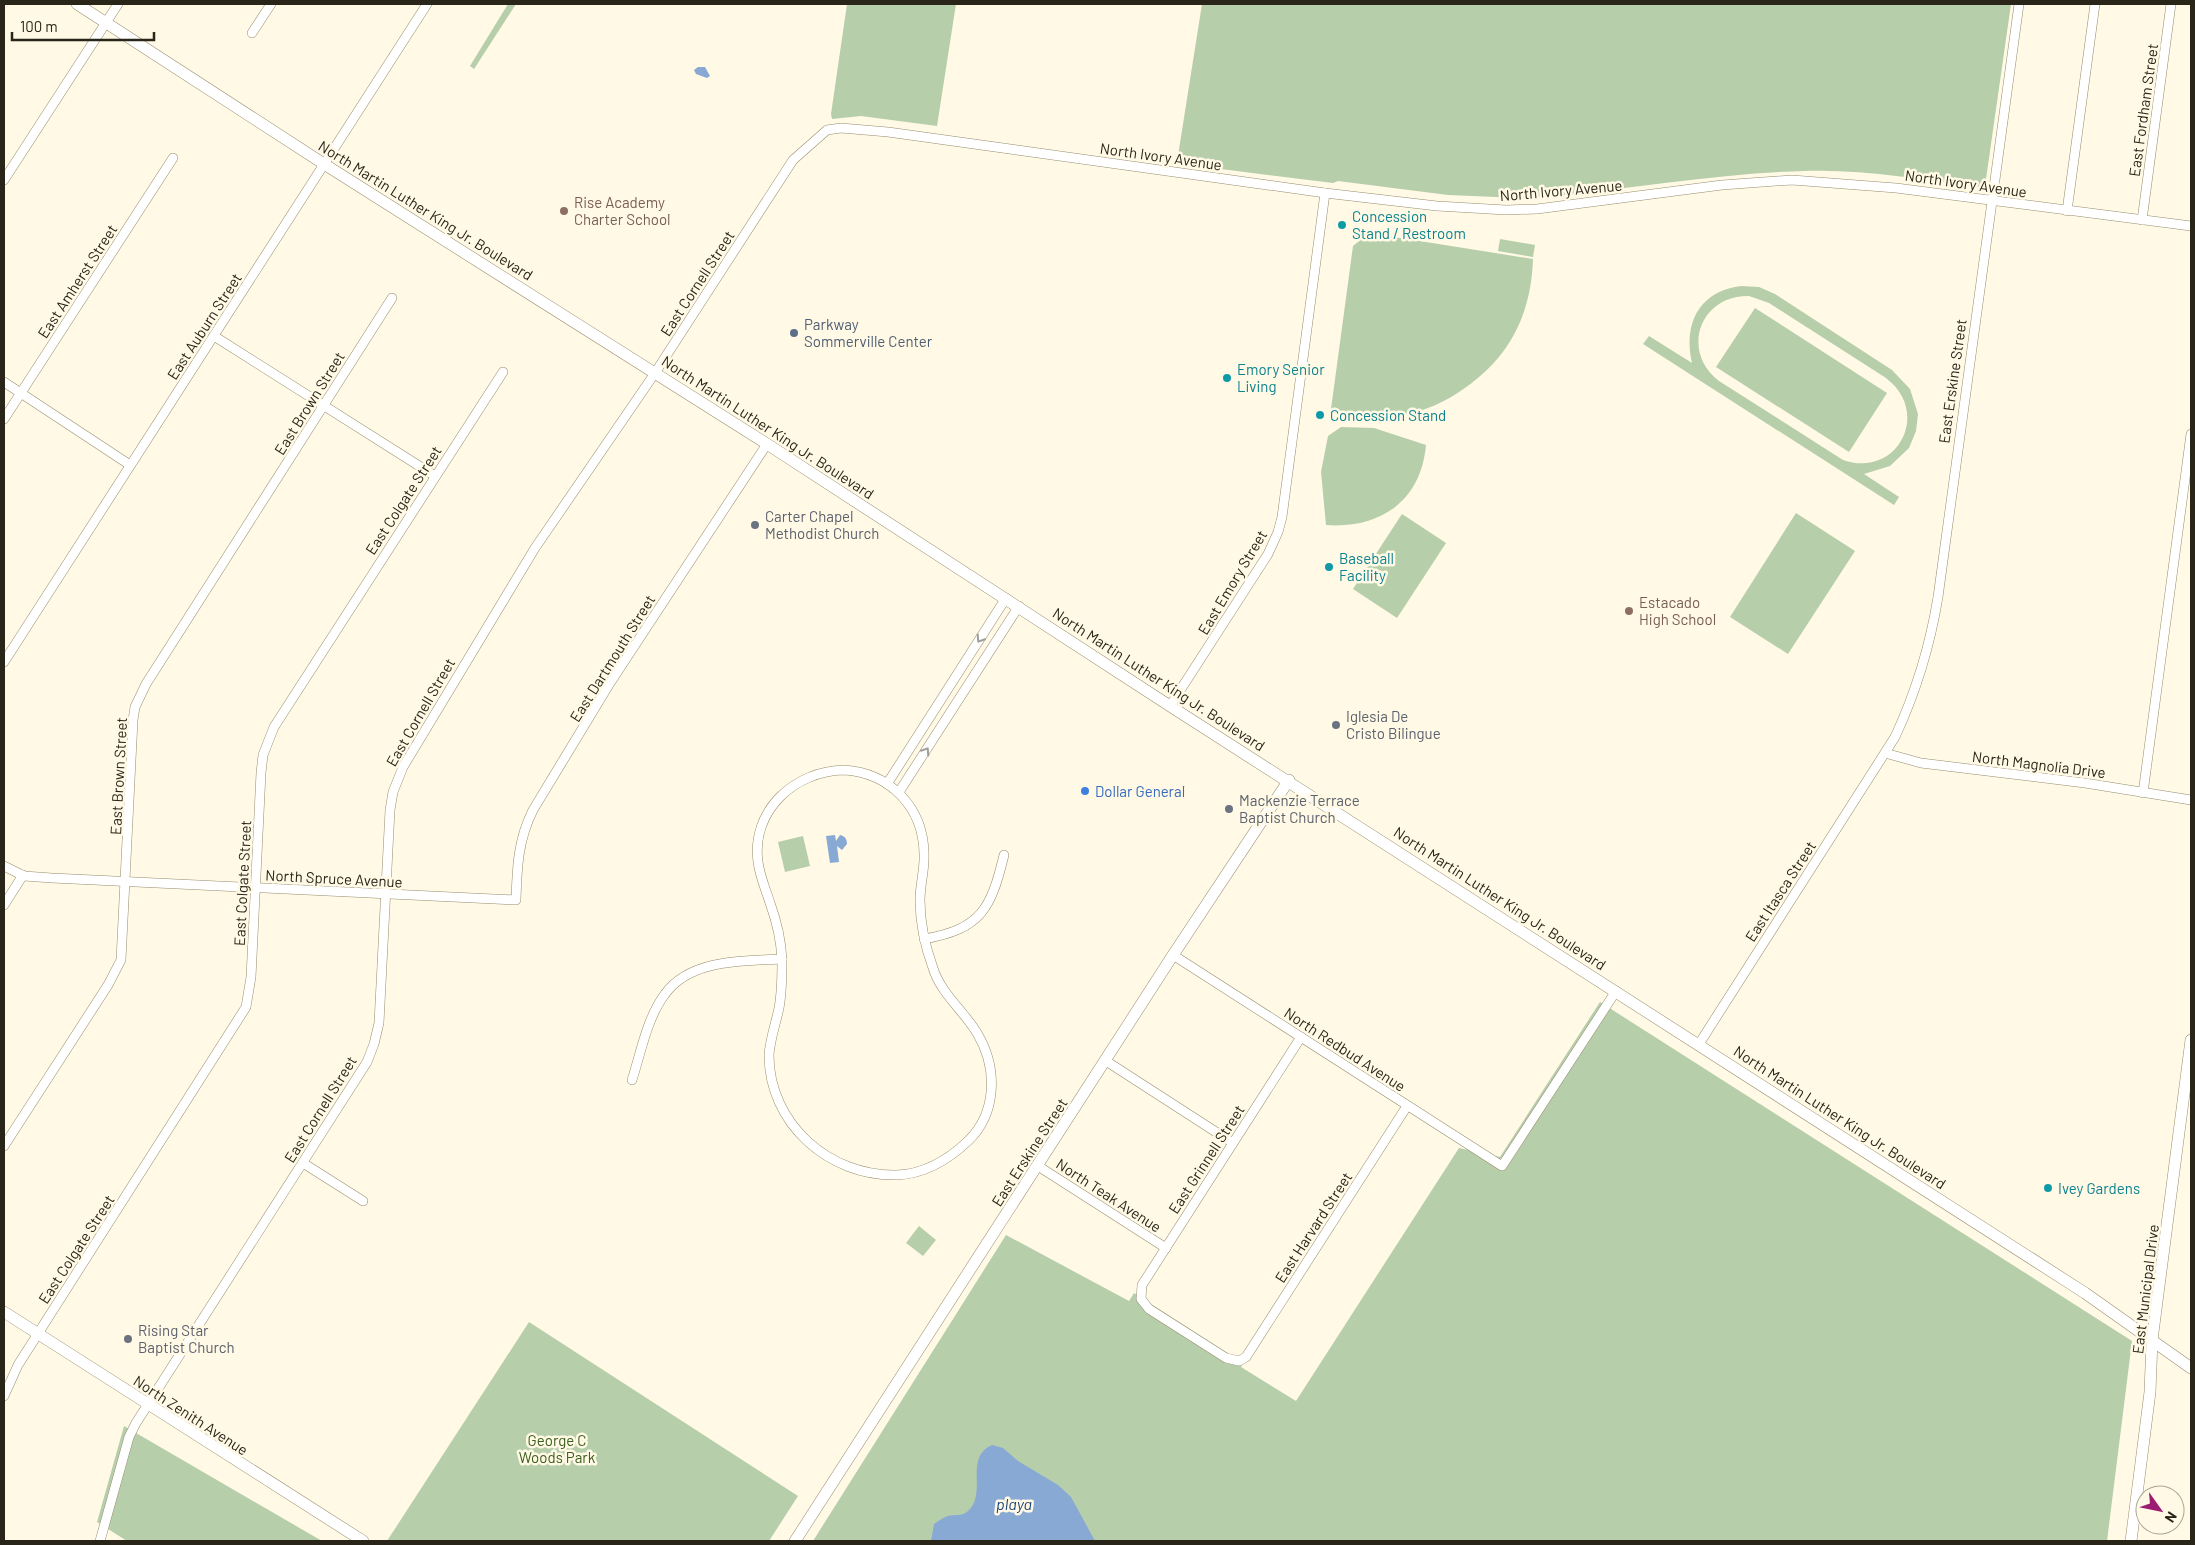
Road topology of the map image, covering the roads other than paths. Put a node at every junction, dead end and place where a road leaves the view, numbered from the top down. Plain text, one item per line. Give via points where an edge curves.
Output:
1 (77, 4) edge
2 (118, 4) edge
3 (271, 4) edge
4 (427, 4) edge
5 (2018, 4) edge
6 (2095, 4) edge
7 (2171, 4) edge
8 (105, 23) junction
9 (252, 33) dead end
10 (933, 138) joint
11 (173, 158) dead end
12 (324, 164) junction
13 (4, 180) edge
14 (1325, 193) junction
15 (1992, 201) junction
16 (2067, 211) junction
17 (2142, 220) junction
18 (2191, 226) edge
19 (392, 298) dead end
20 (214, 336) junction
21 (503, 372) dead end
22 (655, 373) junction
23 (4, 382) edge
24 (21, 392) junction
25 (324, 405) junction
26 (4, 419) edge
27 (2191, 434) edge
28 (767, 444) junction
29 (130, 465) junction
30 (435, 476) junction
31 (1006, 598) junction
32 (1019, 606) junction
33 (4, 662) edge
34 (1170, 706) junction
35 (1885, 753) junction
36 (1289, 780) junction
37 (887, 784) junction
38 (899, 792) junction
39 (2143, 792) junction
40 (2191, 800) edge
41 (1004, 855) dead end
42 (4, 866) edge
43 (23, 875) junction
44 (126, 882) junction
45 (255, 888) junction
46 (386, 894) junction
47 (516, 900) joint
48 (4, 905) edge
49 (924, 939) junction
50 (1173, 955) junction
51 (782, 959) junction
52 (1616, 991) junction
53 (1302, 1037) junction
54 (2191, 1040) edge
55 (1699, 1044) junction
56 (1106, 1061) junction
57 (632, 1080) dead end
58 (1407, 1106) junction
59 (1233, 1143) junction
60 (4, 1146) edge
61 (303, 1163) junction
62 (1038, 1166) junction
63 (363, 1201) dead end
64 (1166, 1248) junction
65 (1140, 1299) joint
66 (4, 1312) edge
67 (38, 1334) junction
68 (2152, 1340) junction
69 (2191, 1368) edge
70 (4, 1396) edge
71 (148, 1404) junction
72 (100, 1541) edge
73 (363, 1541) edge
74 (795, 1541) edge
75 (2131, 1541) edge

1 - 8 main road, North Martin Luther King Jr. Boulevard
2 - 8 street
3 - 9 street
4 - 12 street, East Auburn Street
5 - 15 street, East Erskine Street
6 - 16 street
7 - 17 street, East Fordham Street
8 - 12 main road, North Martin Luther King Jr. Boulevard
8 - 13 street
10 - 14 street, North Ivory Avenue
10 - 22 street, East Cornell Street via 841,128 827,130 803,150 793,160
11 - 24 street, East Amherst Street
12 - 20 street, East Auburn Street
12 - 22 main road, North Martin Luther King Jr. Boulevard
14 - 15 street, North Ivory Avenue via 1506,210 1570,206 1722,185 1792,180 1896,188
14 - 34 street, East Emory Street via 1278,532 1268,554
15 - 16 street, North Ivory Avenue
15 - 35 street, East Erskine Street via 1932,630 1907,712
16 - 17 street, North Ivory Avenue
17 - 18 street, North Ivory Avenue
19 - 25 street, East Brown Street
20 - 25 street
20 - 29 street, East Auburn Street
21 - 30 street, East Colgate Street
22 - 28 main road, North Martin Luther King Jr. Boulevard
22 - 46 street, East Cornell Street via 535,548 402,767 390,810
23 - 24 street
24 - 26 street, East Amherst Street
24 - 29 street
25 - 30 street
25 - 44 street, East Brown Street via 139,698 133,720
27 - 39 street
28 - 31 main road, North Martin Luther King Jr. Boulevard
28 - 47 street, East Dartmouth Street via 610,683 532,810 519,848
29 - 33 street, East Auburn Street
30 - 45 street, East Colgate Street via 284,710 268,740 261,773
31 - 32 main road, North Martin Luther King Jr. Boulevard
31 -> 37 street
32 - 34 main road, North Martin Luther King Jr. Boulevard
38 -> 32 street
34 - 36 main road, North Martin Luther King Jr. Boulevard
35 - 39 street, North Magnolia Drive via 1921,763
35 - 55 street, East Itasca Street
36 - 50 main road, East Erskine Street
36 - 52 main road, North Martin Luther King Jr. Boulevard
37 - 38 street
37 - 51 street via 855,771 820,773 790,787 770,810 760,833 757,859 777,922
38 - 49 street via 914,813 924,841 920,900
39 - 40 street, North Magnolia Drive
41 - 49 street via 993,893 976,919 953,934
42 - 43 street, North Spruce Avenue
43 - 44 street, North Spruce Avenue
43 - 48 street
44 - 45 street, North Spruce Avenue
44 - 60 street, East Brown Street via 122,960 118,970
45 - 46 street, North Spruce Avenue
45 - 67 street, East Colgate Street via 250,996 243,1016
46 - 47 street, North Spruce Avenue
46 - 61 street, East Cornell Street via 379,1023 374,1044 367,1062
49 - 51 street via 941,985 983,1044 992,1086 987,1115 975,1133 950,1156 911,1174 883,1175 842,1166 808,1143 789,1120 780,1104 769,1054 779,1005
50 - 53 street, North Redbud Avenue
50 - 56 main road, East Erskine Street
51 - 57 street via 718,965 687,976 672,986 656,1010
52 - 55 main road, North Martin Luther King Jr. Boulevard
52 - 58 street, North Redbud Avenue via 1502,1166
53 - 58 street, North Redbud Avenue
53 - 59 street, East Grinnell Street
54 - 68 main road, East Municipal Drive
55 - 68 main road, North Martin Luther King Jr. Boulevard via 2085,1292
56 - 59 street
56 - 62 main road, East Erskine Street
58 - 65 street, East Harvard Street via 1250,1351 1239,1361 1226,1358 1143,1305
59 - 64 street, East Grinnell Street
61 - 63 street
61 - 71 street, East Cornell Street
62 - 64 street, North Teak Avenue
62 - 74 main road, East Erskine Street
64 - 65 street, East Grinnell Street via 1142,1285
66 - 67 main road, North Zenith Avenue
67 - 70 street, East Colgate Street via 18,1365
67 - 71 main road, North Zenith Avenue
68 - 69 main road, North Martin Luther King Jr. Boulevard
68 - 75 main road, East Municipal Drive via 2150,1392
71 - 72 street, East Cornell Street via 129,1436
71 - 73 main road, North Zenith Avenue

